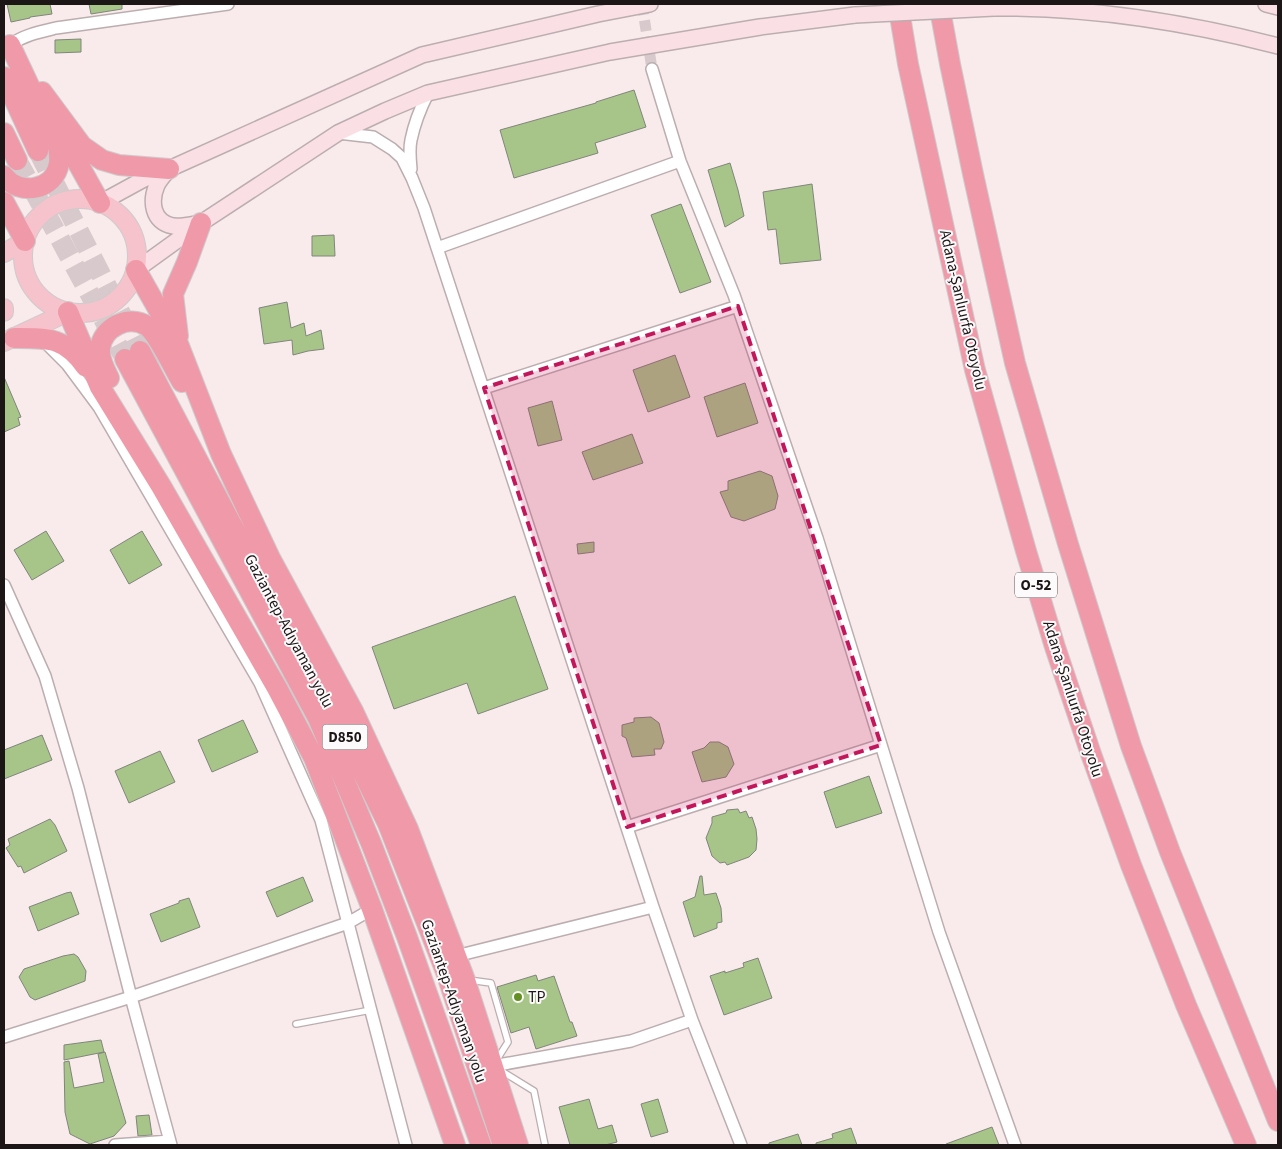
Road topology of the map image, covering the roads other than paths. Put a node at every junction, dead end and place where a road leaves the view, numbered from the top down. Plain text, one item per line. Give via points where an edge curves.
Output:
1 (228, 4) edge
2 (650, 4) edge
3 (898, 4) edge
4 (939, 4) edge
5 (1266, 4) edge
6 (1278, 7) edge
7 (7, 38) edge
8 (1278, 46) edge
9 (24, 67) junction
10 (652, 69) tunnel mouth
11 (4, 77) edge
12 (428, 94) junction
13 (4, 133) edge
14 (338, 133) junction
15 (38, 151) tunnel mouth
16 (17, 160) tunnel mouth
17 (680, 161) junction
18 (169, 169) junction
19 (4, 176) edge
20 (412, 178) junction
21 (4, 202) edge
22 (100, 203) junction
23 (201, 223) junction
24 (25, 241) junction
25 (437, 248) junction
26 (4, 253) edge
27 (136, 270) junction
28 (738, 306) junction
29 (4, 308) edge
30 (4, 312) edge
31 (68, 312) junction
32 (41, 338) junction
33 (9, 340) edge
34 (178, 346) junction
35 (100, 387) junction
36 (484, 388) junction
37 (221, 454) junction
38 (161, 486) junction
39 (4, 585) edge
40 (881, 745) junction
41 (627, 827) junction
42 (653, 907) junction
43 (372, 908) junction
44 (348, 923) junction
45 (456, 956) junction
46 (131, 997) junction
47 (371, 1010) junction
48 (692, 1020) junction
49 (296, 1024) dead end
50 (4, 1037) edge
51 (493, 1066) junction
52 (1278, 1121) edge
53 (170, 1143) edge
54 (115, 1145) edge
55 (406, 1145) edge
56 (455, 1145) edge
57 (481, 1145) edge
58 (503, 1145) edge
59 (518, 1145) edge
60 (545, 1145) edge
61 (741, 1145) edge
62 (1015, 1145) edge
63 (1246, 1145) edge

1 - 7 street via 56,28 19,39
2 - 18 street via 422,55
3 - 63 highway, Adana-Şanlıurfa Otoyolu / O-52 via 908,64 976,370 1047,621 1131,865 1186,1006
4 - 52 highway, O-52 via 1015,363 1068,544 1131,746 1173,860
5 - 6 street
7 - 9 highway
7 - 19 highway via 58,147 60,164 52,179 38,188 20,188
8 - 12 street, bridge via 1193,26 1060,10 994,8 854,15 751,28 610,52
9 - 18 highway via 82,146 102,160 119,165
9 - 22 highway
10 - 17 street
11 - 15 highway
12 - 14 street
12 - 20 street via 410,140
13 - 16 highway
14 - 20 street via 373,137 402,158
14 - 23 street
17 - 25 street
17 - 28 street
18 - 22 street
18 - 23 street via 158,183 153,198 156,215 170,226
20 - 25 street
21 - 24 highway
22 - 24 main road via 78,199 55,205 36,220
22 - 27 main road via 113,209 131,230 136,242
23 - 27 street
23 - 34 highway via 173,294
24 - 26 main road
24 - 31 main road via 24,264 31,285 47,302
25 - 36 street
27 - 31 main road via 125,291 106,307 88,312
27 - 34 highway
28 - 36 street
28 - 40 street via 817,538
29 - 30 main road
31 - 33 main road
31 - 35 highway
32 - 33 highway
32 - 35 highway via 61,343 72,350
32 - 44 street via 67,364 99,407 260,683 321,820
34 - 37 highway
35 - 38 highway
36 - 41 street
37 - 38 highway via 154,332 136,322 116,325 109,330 100,346 102,364
37 - 45 highway via 270,558 348,702 408,829
38 - 43 highway via 314,758
39 - 46 street via 45,676 78,788
40 - 41 street
40 - 62 street via 939,932
41 - 42 street
42 - 45 street
42 - 48 street
43 - 44 street
43 - 56 highway
44 - 46 street
44 - 47 street
45 - 51 highway
46 - 50 street
46 - 53 street
47 - 49 lane
47 - 55 street
48 - 51 street via 631,1040
48 - 61 street
51 - 59 highway
51 - 60 lane via 534,1091
53 - 54 street
57 - 58 highway, Gaziantep-Adıyaman yolu / D850 via 398,911 318,718 132,355 328,701 388,824 446,972

